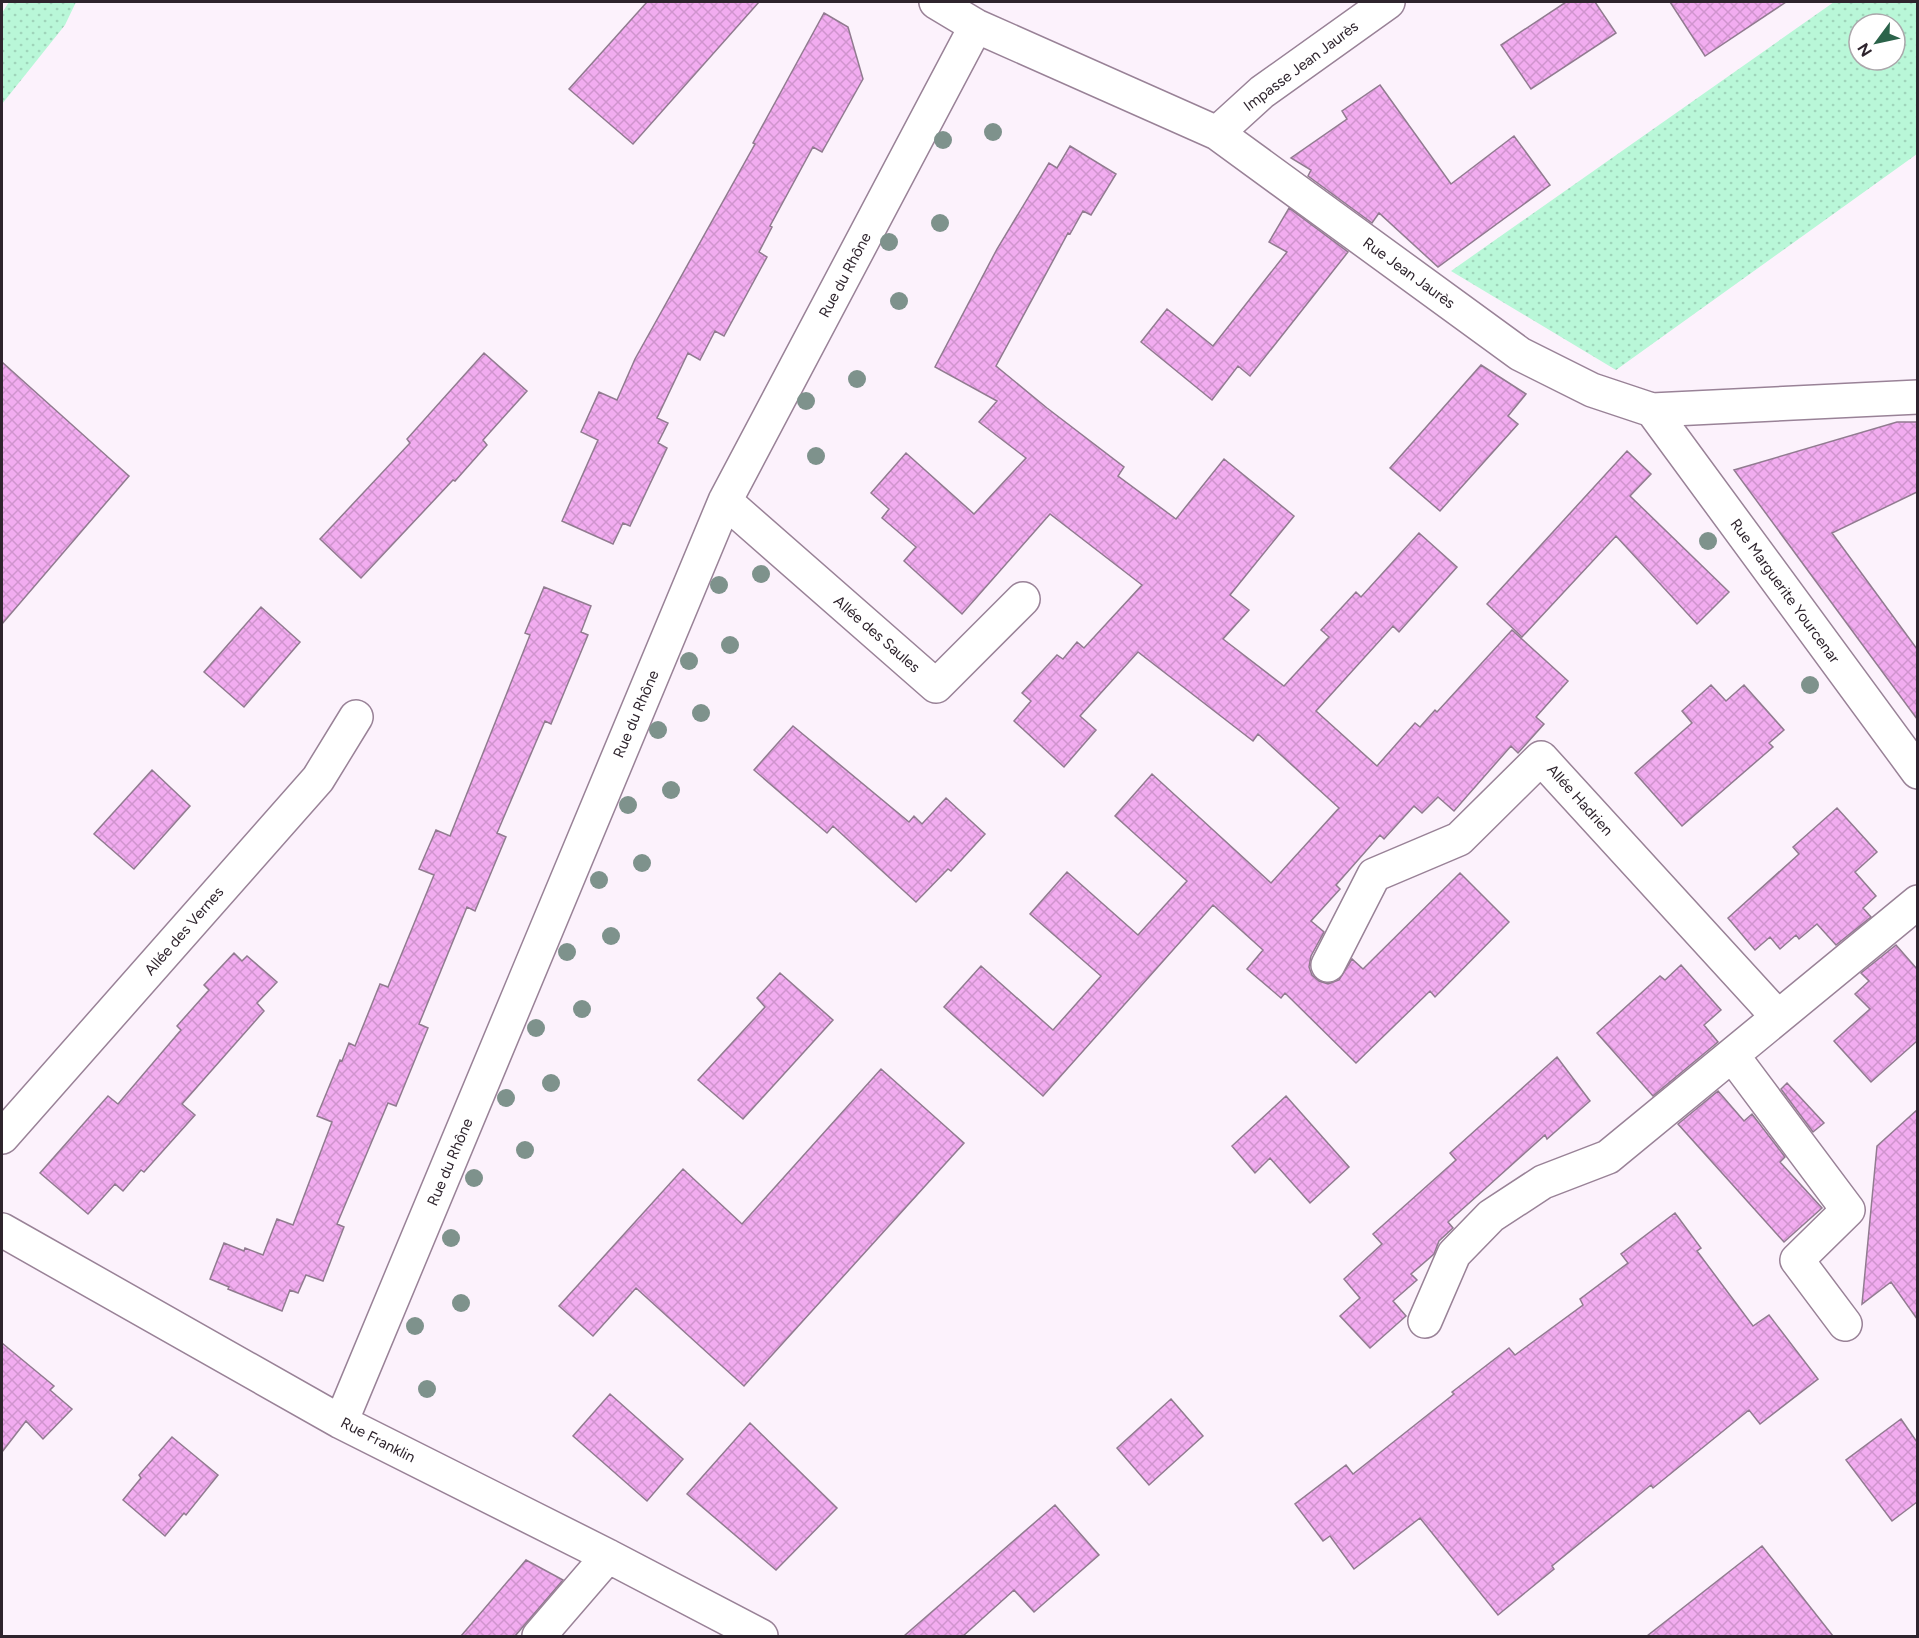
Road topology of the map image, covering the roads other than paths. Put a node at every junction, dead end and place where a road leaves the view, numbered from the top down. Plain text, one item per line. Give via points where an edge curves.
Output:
1 (936, 2) edge
2 (1388, 2) edge
3 (976, 26) junction
4 (1217, 133) junction
5 (1917, 397) edge
6 (1652, 410) junction
7 (725, 501) junction
8 (1023, 599) dead end
9 (356, 717) dead end
10 (1917, 772) edge
11 (1917, 902) edge
12 (1328, 965) dead end
13 (1778, 1017) junction
14 (1732, 1055) junction
15 (2, 1137) edge
16 (2, 1230) edge
17 (1425, 1321) dead end
18 (1845, 1324) dead end
19 (341, 1422) junction
20 (609, 1556) junction
21 (539, 1636) edge
22 (761, 1636) edge

1 - 3 street, Rue Jean Jaurès
2 - 4 street, Impasse Jean Jaurès via 1263,92
3 - 4 street, Rue Jean Jaurès
3 - 7 street, Rue du Rhône
4 - 6 street, Rue Jean Jaurès via 1520,354 1592,390
5 - 6 street, Rue Jean Jaurès
6 - 10 street, Rue Marguerite Yourcenar
7 - 8 street, Allée des Saules via 936,686
7 - 19 street, Rue du Rhône
9 - 15 street, Allée des Vernes via 318,779
11 - 13 street
12 - 13 street, Allée Hadrien via 1374,875 1459,839 1541,758
13 - 14 street
14 - 17 street via 1608,1157 1543,1182 1491,1216 1454,1254
14 - 18 street via 1848,1210 1797,1260
16 - 19 street, Rue Franklin
19 - 20 street, Rue Franklin
20 - 21 street
20 - 22 street, Rue Franklin

